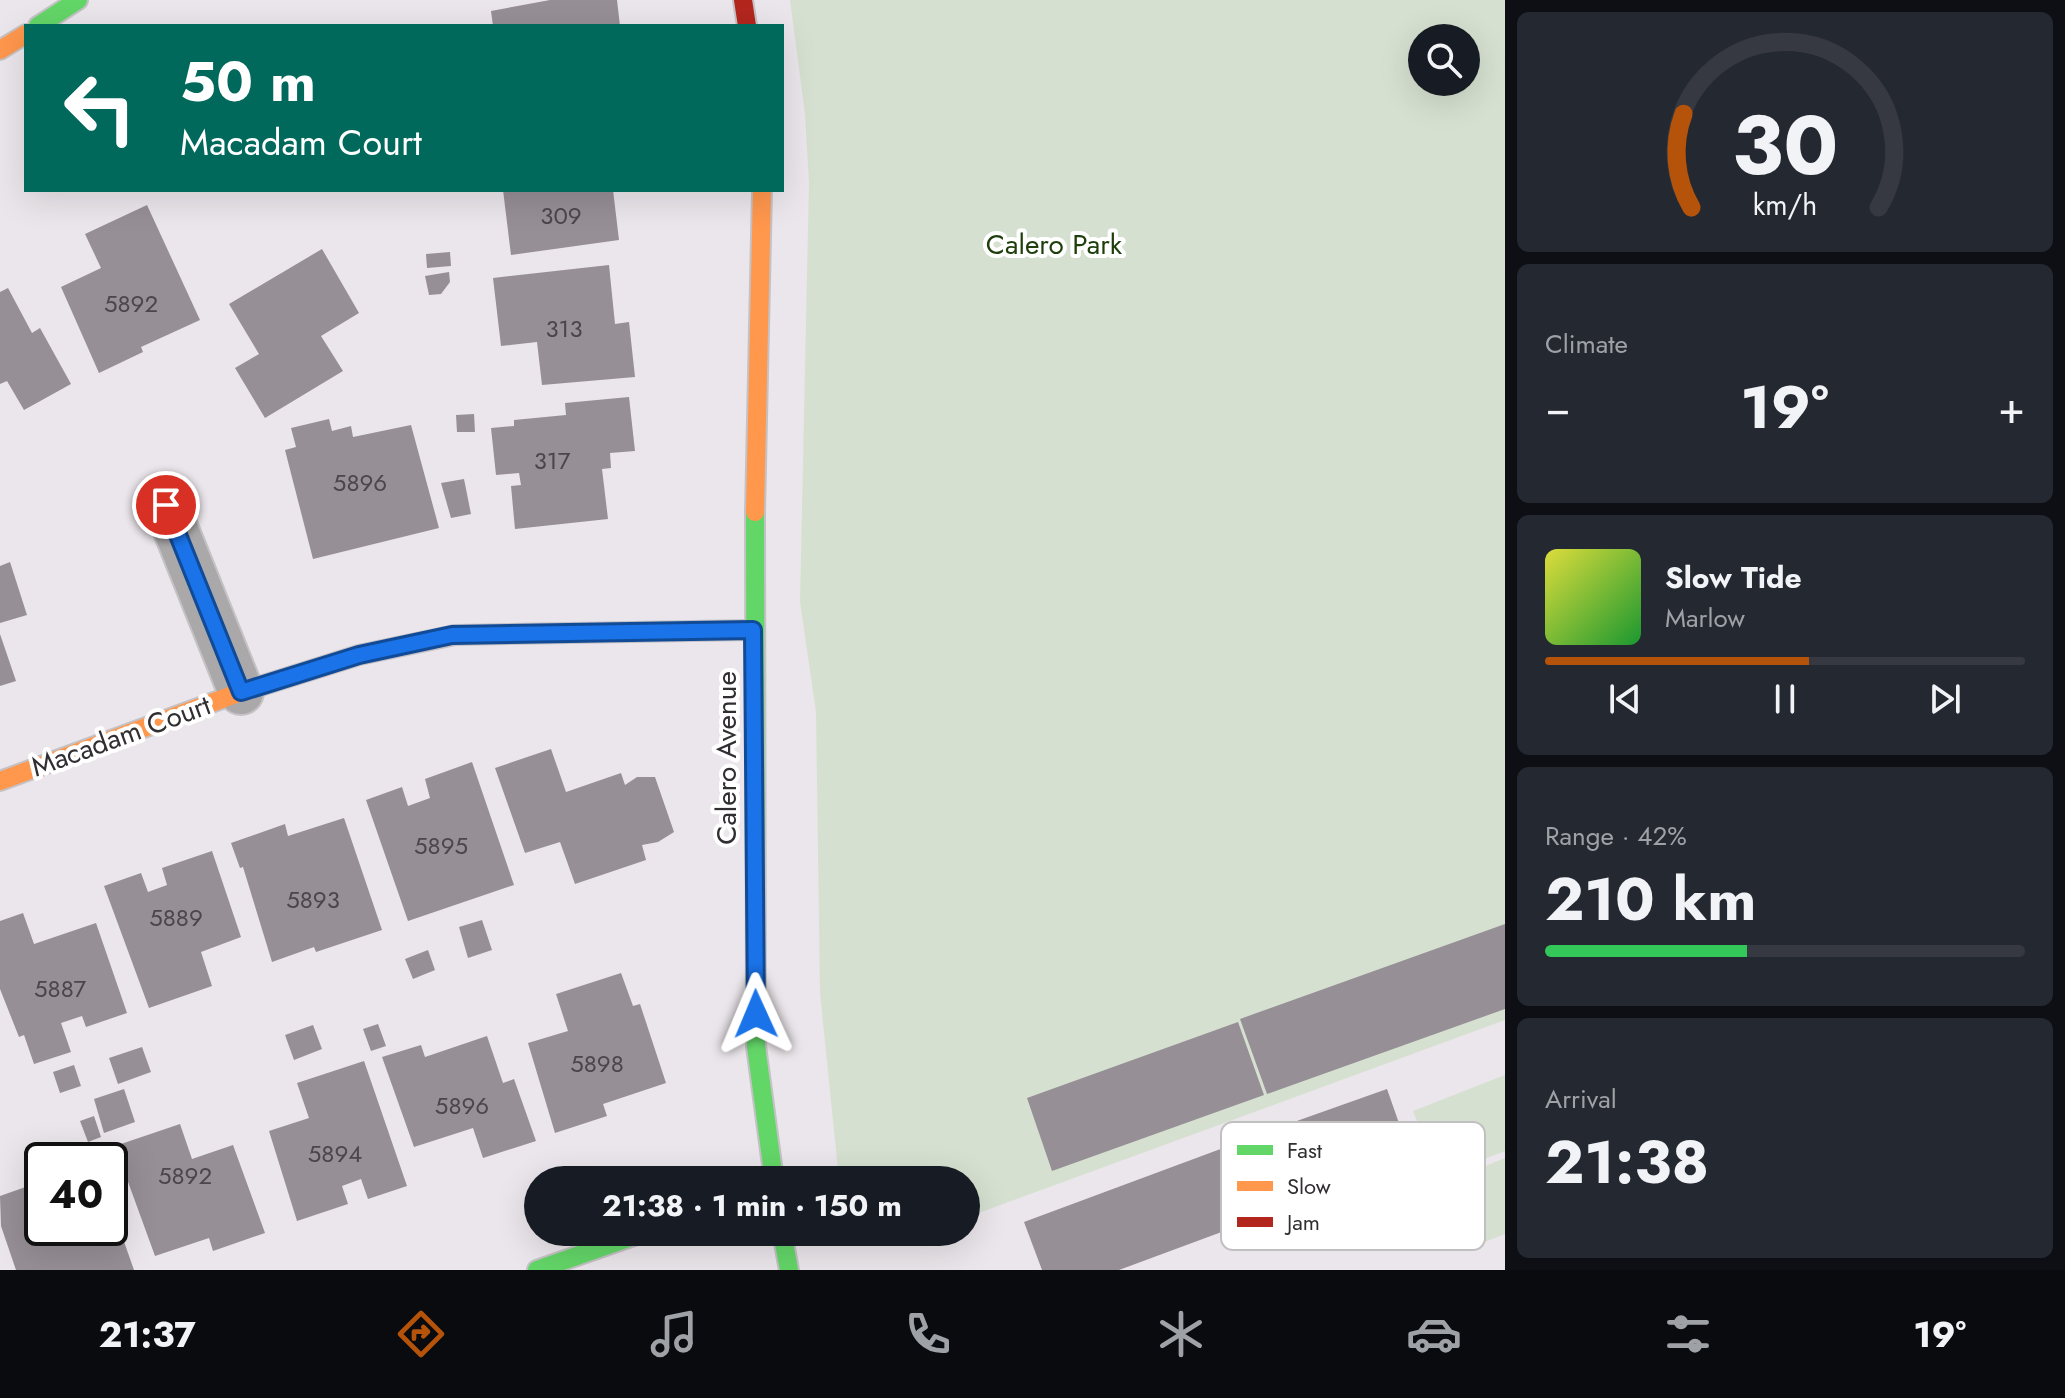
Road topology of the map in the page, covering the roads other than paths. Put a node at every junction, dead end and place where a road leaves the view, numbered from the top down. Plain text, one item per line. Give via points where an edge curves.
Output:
1 (78, 0) edge
2 (743, 0) edge
3 (41, 24) edge
4 (747, 24) edge
5 (24, 35) edge
6 (0, 50) edge
7 (762, 192) edge
8 (166, 505) dead end
9 (753, 630) junction
10 (241, 692) junction
11 (0, 781) edge
12 (772, 1166) edge
13 (605, 1246) edge
14 (785, 1246) edge
15 (537, 1270) edge
16 (789, 1270) edge

1 - 3 street
2 - 4 street
5 - 6 street
7 - 9 street, Calero Avenue
8 - 10 street, Macadam Court
9 - 10 street, Macadam Court via 452,635 359,655
9 - 12 street, Calero Avenue via 756,1046
10 - 11 street, Macadam Court
13 - 15 street
14 - 16 street

